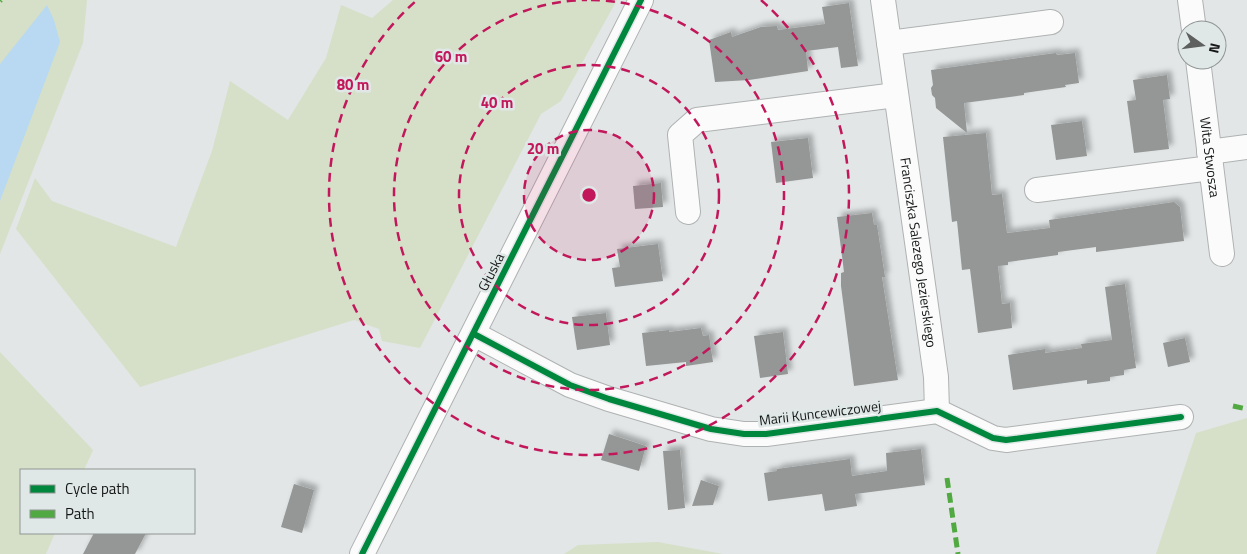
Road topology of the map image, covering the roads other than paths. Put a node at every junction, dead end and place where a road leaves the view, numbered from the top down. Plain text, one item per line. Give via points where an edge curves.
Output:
1 (641, 0) edge
2 (883, 0) edge
3 (1190, 0) edge
4 (1193, 20) edge
5 (1051, 22) dead end
6 (889, 43) junction
7 (1199, 70) edge
8 (896, 95) junction
9 (1247, 147) edge
10 (1210, 160) junction
11 (1037, 190) dead end
12 (688, 212) dead end
13 (1222, 254) dead end
14 (474, 334) junction
15 (937, 411) junction
16 (1181, 417) dead end
17 (362, 554) edge

1 - 14 street, Głuska
2 - 6 street, Franciszka Salezego Jezierskiego
3 - 4 street
5 - 6 street
6 - 8 street, Franciszka Salezego Jezierskiego
7 - 10 street, Wita Stwosza
8 - 12 street via 696,120 680,135
8 - 15 street, Franciszka Salezego Jezierskiego via 936,377
9 - 10 street
10 - 11 street
10 - 13 street, Wita Stwosza
14 - 15 street, Marii Kuncewiczowej via 570,385 711,430 766,434
14 - 17 street, Głuska
15 - 16 street via 993,438 1006,440

